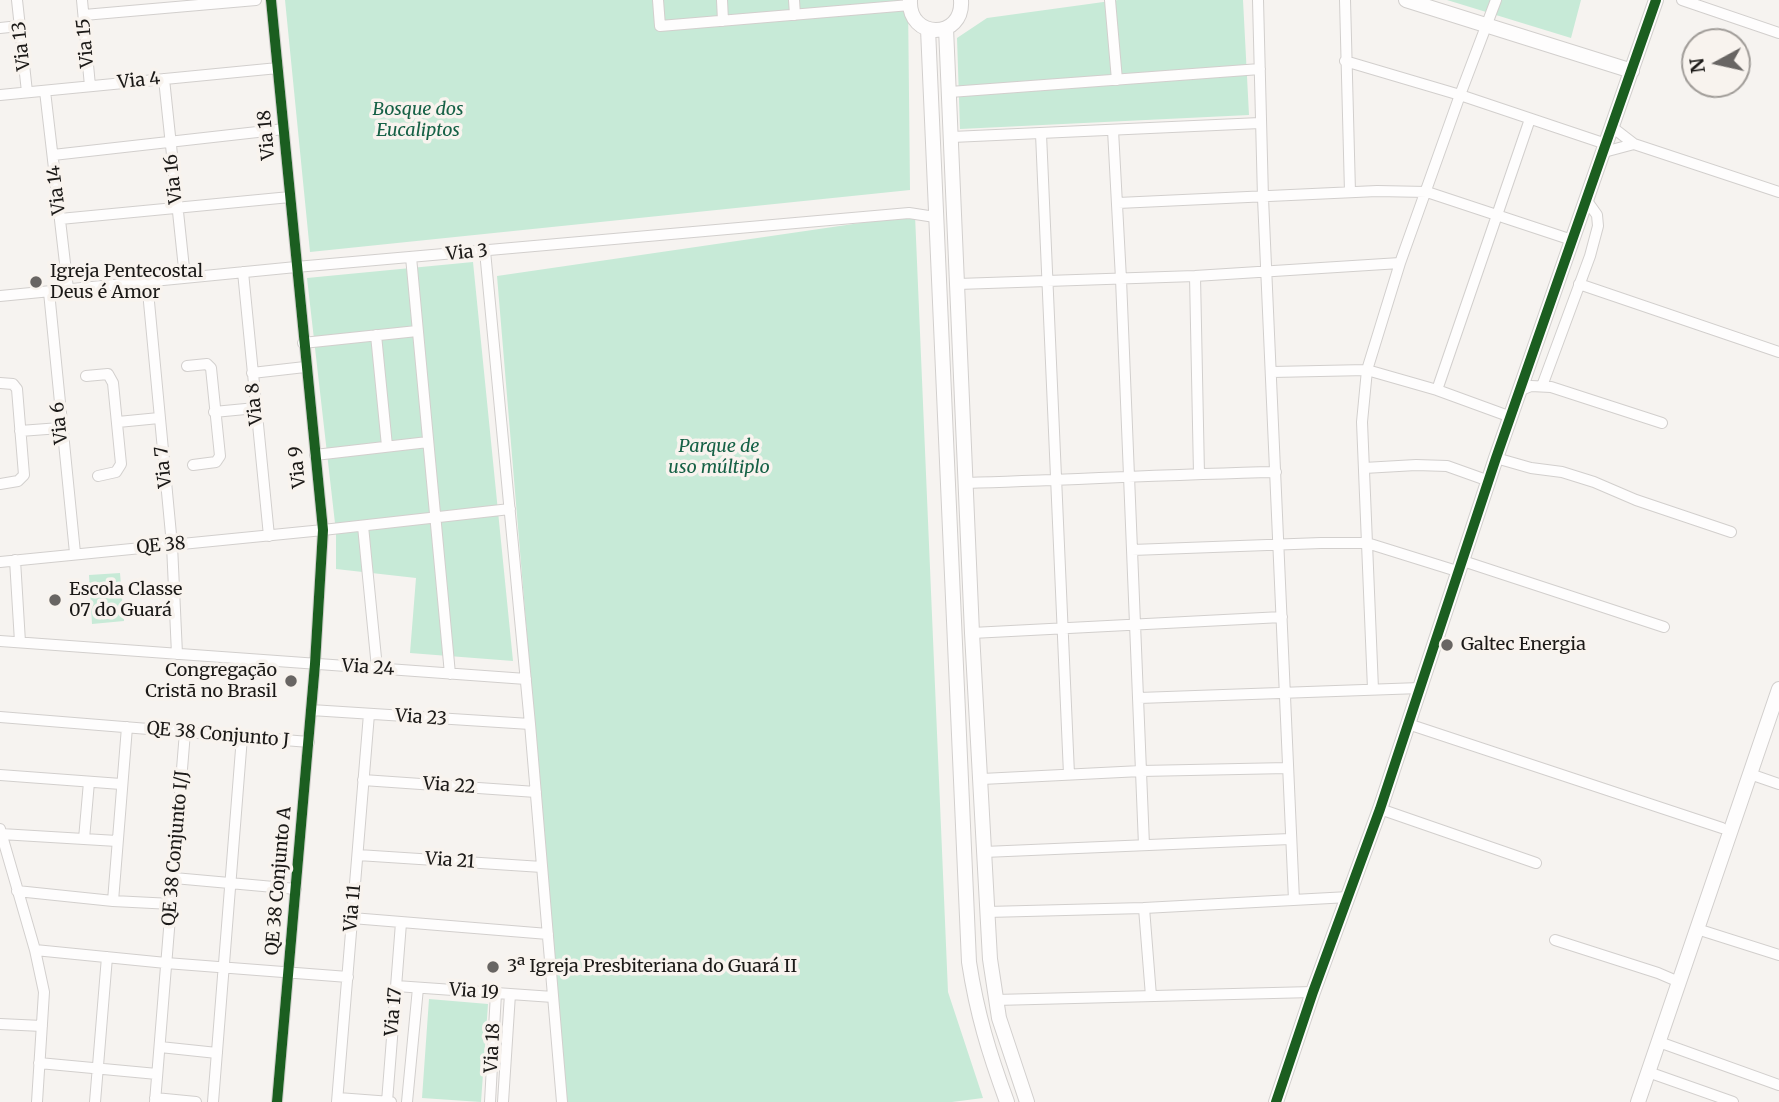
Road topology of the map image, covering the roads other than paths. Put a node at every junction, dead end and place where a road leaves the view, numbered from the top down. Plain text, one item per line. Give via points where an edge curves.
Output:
1 (17, 0) edge
2 (82, 0) edge
3 (256, 0) edge
4 (271, 0) edge
5 (658, 0) edge
6 (722, 0) edge
7 (794, 0) edge
8 (961, 0) edge
9 (1110, 0) edge
10 (1258, 0) edge
11 (1345, 0) edge
12 (1406, 0) edge
13 (1496, 0) edge
14 (1656, 0) edge
15 (1682, 0) edge
16 (910, 3) edge
17 (859, 5) edge
18 (83, 15) junction
19 (795, 15) junction
20 (723, 21) junction
21 (1488, 24) junction
22 (19, 26) junction
23 (0, 28) edge
24 (946, 28) junction
25 (928, 29) junction
26 (1779, 33) edge
27 (1345, 61) junction
28 (278, 68) junction
29 (1259, 69) junction
30 (1632, 71) junction
31 (164, 79) junction
32 (1117, 80) junction
33 (90, 86) junction
34 (46, 91) junction
35 (27, 92) junction
36 (950, 92) junction
37 (0, 95) edge
38 (1460, 95) junction
39 (1530, 119) junction
40 (1260, 122) junction
41 (1612, 127) junction
42 (284, 129) junction
43 (1113, 130) junction
44 (1041, 134) junction
45 (952, 137) junction
46 (170, 141) junction
47 (1634, 144) junction
48 (1605, 148) junction
49 (53, 155) junction
50 (1350, 192) junction
51 (1427, 192) junction
52 (1779, 192) edge
53 (290, 197) junction
54 (1263, 198) junction
55 (1587, 201) junction
56 (1118, 203) junction
57 (177, 207) junction
58 (1497, 215) junction
59 (935, 217) junction
60 (60, 219) junction
61 (1572, 240) junction
62 (485, 251) junction
63 (411, 257) junction
64 (1400, 263) junction
65 (296, 267) junction
66 (1267, 271) junction
67 (243, 272) junction
68 (1195, 276) junction
69 (185, 278) junction
70 (1121, 279) junction
71 (147, 281) junction
72 (1047, 281) junction
73 (958, 284) junction
74 (1579, 284) junction
75 (68, 289) junction
76 (49, 292) junction
77 (0, 296) edge
78 (418, 331) junction
79 (376, 335) junction
80 (303, 343) junction
81 (1779, 352) edge
82 (187, 366) dead end
83 (306, 367) junction
84 (1367, 370) junction
85 (1272, 372) junction
86 (252, 373) junction
87 (86, 376) dead end
88 (961, 377) junction
89 (944, 378) junction
90 (0, 383) edge
91 (1542, 386) junction
92 (1437, 390) junction
93 (1521, 390) junction
94 (256, 408) junction
95 (214, 412) junction
96 (1511, 417) junction
97 (159, 418) junction
98 (118, 422) junction
99 (1662, 423) dead end
100 (60, 428) junction
101 (20, 431) junction
102 (428, 442) junction
103 (387, 446) junction
104 (315, 455) junction
105 (1496, 458) junction
106 (192, 465) dead end
107 (1364, 468) junction
108 (1276, 472) junction
109 (1199, 474) junction
110 (1129, 475) junction
111 (98, 476) dead end
112 (1056, 481) junction
113 (1489, 481) junction
114 (967, 483) junction
115 (0, 484) edge
116 (510, 509) junction
117 (435, 518) junction
118 (363, 526) junction
119 (323, 530) junction
120 (1731, 533) dead end
121 (268, 536) junction
122 (1367, 543) junction
123 (172, 545) junction
124 (1279, 545) junction
125 (1132, 550) junction
126 (75, 553) junction
127 (15, 560) junction
128 (0, 562) edge
129 (1461, 566) junction
130 (1282, 617) junction
131 (1136, 624) junction
132 (1063, 627) junction
133 (1664, 627) dead end
134 (972, 633) junction
135 (0, 641) edge
136 (20, 642) junction
137 (177, 654) junction
138 (315, 664) junction
139 (377, 668) junction
140 (450, 674) junction
141 (526, 679) junction
142 (1420, 688) junction
143 (1373, 689) junction
144 (1779, 689) edge
145 (1286, 693) junction
146 (1139, 698) junction
147 (311, 710) junction
148 (369, 714) junction
149 (0, 717) edge
150 (1774, 718) edge
151 (530, 724) junction
152 (1408, 724) junction
153 (127, 727) junction
154 (185, 732) junction
155 (242, 737) junction
156 (309, 742) junction
157 (1289, 768) junction
158 (1141, 771) junction
159 (1069, 774) junction
160 (1750, 774) junction
161 (0, 775) edge
162 (982, 779) junction
163 (363, 780) junction
164 (89, 782) junction
165 (1779, 783) edge
166 (121, 784) junction
167 (536, 792) junction
168 (1380, 809) junction
169 (1722, 828) dead end
170 (1, 831) edge
171 (84, 839) junction
172 (1290, 839) junction
173 (117, 841) junction
174 (1144, 845) junction
175 (984, 852) junction
176 (358, 855) junction
177 (1536, 863) dead end
178 (542, 866) junction
179 (174, 878) junction
180 (232, 883) junction
181 (296, 889) junction
182 (17, 891) junction
183 (1349, 897) junction
184 (1294, 900) junction
185 (113, 901) junction
186 (172, 904) junction
187 (1144, 908) junction
188 (988, 912) junction
189 (352, 918) junction
190 (401, 923) junction
191 (1697, 929) junction
192 (548, 934) junction
193 (1555, 940) dead end
194 (35, 950) junction
195 (1779, 955) edge
196 (107, 957) junction
197 (166, 963) junction
198 (224, 968) junction
199 (288, 973) junction
200 (348, 977) junction
201 (1679, 982) junction
202 (396, 986) junction
203 (418, 988) junction
204 (1313, 992) junction
205 (496, 993) junction
206 (510, 994) junction
207 (1151, 996) junction
208 (553, 997) junction
209 (995, 1000) junction
210 (0, 1024) edge
211 (42, 1026) junction
212 (1659, 1042) junction
213 (160, 1047) junction
214 (217, 1053) junction
215 (39, 1063) junction
216 (97, 1068) junction
217 (1016, 1072) junction
218 (1648, 1072) junction
219 (157, 1074) junction
220 (999, 1079) junction
221 (1779, 1084) edge
222 (1022, 1087) junction
223 (1006, 1098) edge
224 (155, 1100) edge
225 (337, 1100) edge
226 (37, 1102) edge
227 (95, 1102) edge
228 (196, 1102) edge
229 (213, 1102) edge
230 (277, 1102) edge
231 (389, 1102) edge
232 (407, 1102) edge
233 (490, 1102) edge
234 (503, 1102) edge
235 (562, 1102) edge
236 (1027, 1102) edge
237 (1276, 1102) edge
238 (1638, 1102) edge
239 (1733, 1102) edge

1 - 22 street, Via 13
2 - 18 street, Via 15
3 - 18 street
4 - 28 street, Via 18
5 - 20 street via 660,26
6 - 20 street
7 - 19 street
8 - 24 street via 958,18
9 - 32 street
10 - 29 street
11 - 27 street
12 - 21 street
13 - 21 street
14 - 30 street
15 - 26 street
16 - 17 street
16 - 25 street via 915,20
17 - 19 street
18 - 33 street, Via 15
19 - 20 street
21 - 30 street
21 - 38 street
22 - 23 street
22 - 35 street, Via 13
24 - 25 street
24 - 36 street
25 - 59 street
27 - 38 street
27 - 50 street
28 - 31 street, Via 4
28 - 42 street, Via 18
29 - 32 street
29 - 40 street
30 - 41 street
31 - 33 street, Via 4
31 - 46 street, Via 16
32 - 36 street
33 - 34 street, Via 4
34 - 35 street, Via 4
34 - 49 street, Via 14
35 - 37 street, Via 4
36 - 45 street
38 - 39 street
38 - 51 street
39 - 48 street
39 - 58 street
40 - 43 street
40 - 54 street
41 - 47 street
41 - 48 street
42 - 46 street
42 - 53 street, Via 18
43 - 44 street
43 - 56 street
44 - 45 street
44 - 72 street
45 - 73 street
46 - 49 street
46 - 57 street, Via 16
47 - 48 street
47 - 52 street
48 - 55 street
49 - 60 street, Via 14
50 - 51 street
50 - 54 street
51 - 58 street
51 - 64 street
53 - 57 street
53 - 65 street, Via 18
54 - 56 street
54 - 66 street
55 - 61 street
55 - 74 street via 1597,215 1598,226
56 - 70 street
57 - 60 street
57 - 69 street, Via 16
58 - 61 street
58 - 92 street
59 - 62 street, Via 3 via 909,214
59 - 89 street
60 - 75 street, Via 14
61 - 93 street
62 - 63 street, Via 3
62 - 116 street
63 - 65 street, Via 3
63 - 78 street
64 - 66 street
64 - 84 street
65 - 67 street, Via 3
65 - 80 street, Via 9
66 - 68 street
66 - 85 street
67 - 69 street, Via 3
67 - 86 street, Via 8
68 - 70 street
68 - 109 street
69 - 71 street, Via 3
70 - 72 street
70 - 110 street
71 - 75 street, Via 3
71 - 97 street, Via 7
72 - 73 street
72 - 112 street
73 - 88 street
74 - 81 street
74 - 91 street
75 - 76 street, Via 3
76 - 77 street, Via 3
76 - 100 street, Via 6
78 - 79 street
78 - 102 street
79 - 80 street
79 - 103 street
80 - 83 street, Via 9
82 - 95 street via 209,365
83 - 86 street
83 - 104 street, Via 9
84 - 85 street
84 - 92 street
84 - 107 street
85 - 108 street
86 - 94 street, Via 8
87 - 98 street via 111,376
88 - 89 street
88 - 114 street
89 - 220 street via 969,962 975,1005
90 - 101 street via 17,389
91 - 93 street
91 - 99 street
92 - 96 street
93 - 96 street
94 - 95 street
94 - 121 street, Via 8
95 - 106 street via 219,459
96 - 105 street
97 - 98 street
97 - 123 street, Via 7
98 - 111 street via 120,468
100 - 101 street
100 - 126 street, Via 6
101 - 115 street via 23,477
102 - 103 street
102 - 117 street
103 - 104 street
104 - 119 street, Via 9
105 - 113 street
105 - 120 street via 1594,482
107 - 113 street via 1447,466
107 - 122 street
108 - 109 street
108 - 124 street
109 - 110 street
110 - 112 street
110 - 125 street
112 - 114 street
112 - 132 street
113 - 129 street
114 - 134 street
116 - 117 street, QE 38
116 - 141 street
117 - 118 street, QE 38
117 - 140 street
118 - 119 street, QE 38
118 - 139 street
119 - 121 street, QE 38
119 - 138 street, Via 9
121 - 123 street, QE 38
122 - 124 street
122 - 129 street
122 - 143 street
123 - 126 street, QE 38
123 - 137 street, Via 7
124 - 125 street
124 - 130 street
125 - 131 street
126 - 127 street, QE 38
127 - 128 street, QE 38
127 - 136 street
129 - 133 street
129 - 142 street
130 - 131 street
130 - 145 street
131 - 132 street
131 - 146 street
132 - 134 street
132 - 159 street
134 - 162 street
135 - 136 street, Via 24
136 - 137 street, Via 24
137 - 138 street, Via 24
138 - 139 street, Via 24
138 - 147 street, QE 38 Conjunto A
139 - 140 street, Via 24
140 - 141 street, Via 24
141 - 151 street
142 - 143 street
142 - 152 street
143 - 145 street
144 - 150 street
145 - 146 street
145 - 157 street
146 - 158 street
147 - 148 street, Via 23
147 - 156 street, QE 38 Conjunto A
148 - 151 street, Via 23
148 - 163 street, Via 11
149 - 153 street, QE 38 Conjunto J
150 - 160 street
151 - 167 street
152 - 168 street
152 - 169 street
153 - 154 street, QE 38 Conjunto J
153 - 166 street, QE 38 Conjunto J
154 - 155 street, QE 38 Conjunto J
154 - 179 street, QE 38 Conjunto I/J
155 - 156 street, QE 38 Conjunto J
155 - 180 street
156 - 181 street, QE 38 Conjunto A
157 - 158 street
157 - 172 street
158 - 159 street
158 - 174 street
159 - 162 street
160 - 165 street
160 - 191 street
161 - 164 street
162 - 175 street
163 - 167 street, Via 22
163 - 176 street, Via 11
164 - 166 street
164 - 171 street
166 - 173 street, QE 38 Conjunto J
167 - 178 street
168 - 177 street
168 - 183 street
170 - 171 street
170 - 182 street
171 - 173 street
172 - 174 street
172 - 184 street
173 - 185 street, QE 38 Conjunto J
174 - 175 street
175 - 188 street
176 - 178 street, Via 21
176 - 189 street, Via 11
178 - 192 street
179 - 180 street
179 - 186 street, QE 38 Conjunto I/J
180 - 181 street
180 - 198 street
181 - 199 street, QE 38 Conjunto A
182 - 185 street
182 - 194 street
183 - 184 street
183 - 204 street
184 - 187 street
185 - 186 street
186 - 197 street, QE 38 Conjunto I/J
187 - 188 street
187 - 207 street
188 - 209 street
189 - 190 street
189 - 200 street, Via 11
190 - 192 street
190 - 202 street, Via 17
191 - 195 street
191 - 201 street
192 - 208 street
193 - 201 street
194 - 196 street
194 - 211 street via 44,992
196 - 197 street
196 - 216 street
197 - 198 street
197 - 213 street, QE 38 Conjunto I/J
198 - 199 street
198 - 214 street
199 - 200 street
199 - 230 street, QE 38 Conjunto A
200 - 225 street, Via 11
201 - 212 street
202 - 203 street, Via 19
202 - 231 street, Via 17
203 - 205 street, Via 19
203 - 232 street, Via 17
204 - 207 street
204 - 237 street
205 - 206 street, Via 19
205 - 233 street, Via 18
206 - 208 street, Via 19
206 - 234 street, Via 18
207 - 209 street
208 - 235 street
209 - 217 street
210 - 211 street
211 - 215 street
212 - 218 street
212 - 221 street
213 - 214 street
213 - 219 street, QE 38 Conjunto I/J
214 - 229 street
215 - 216 street
215 - 226 street
216 - 219 street
216 - 227 street
217 - 220 street
217 - 222 street
218 - 238 street
218 - 239 street
219 - 224 street, QE 38 Conjunto I/J
220 - 223 street
222 - 223 street
222 - 236 street
224 - 228 street
225 - 231 street

